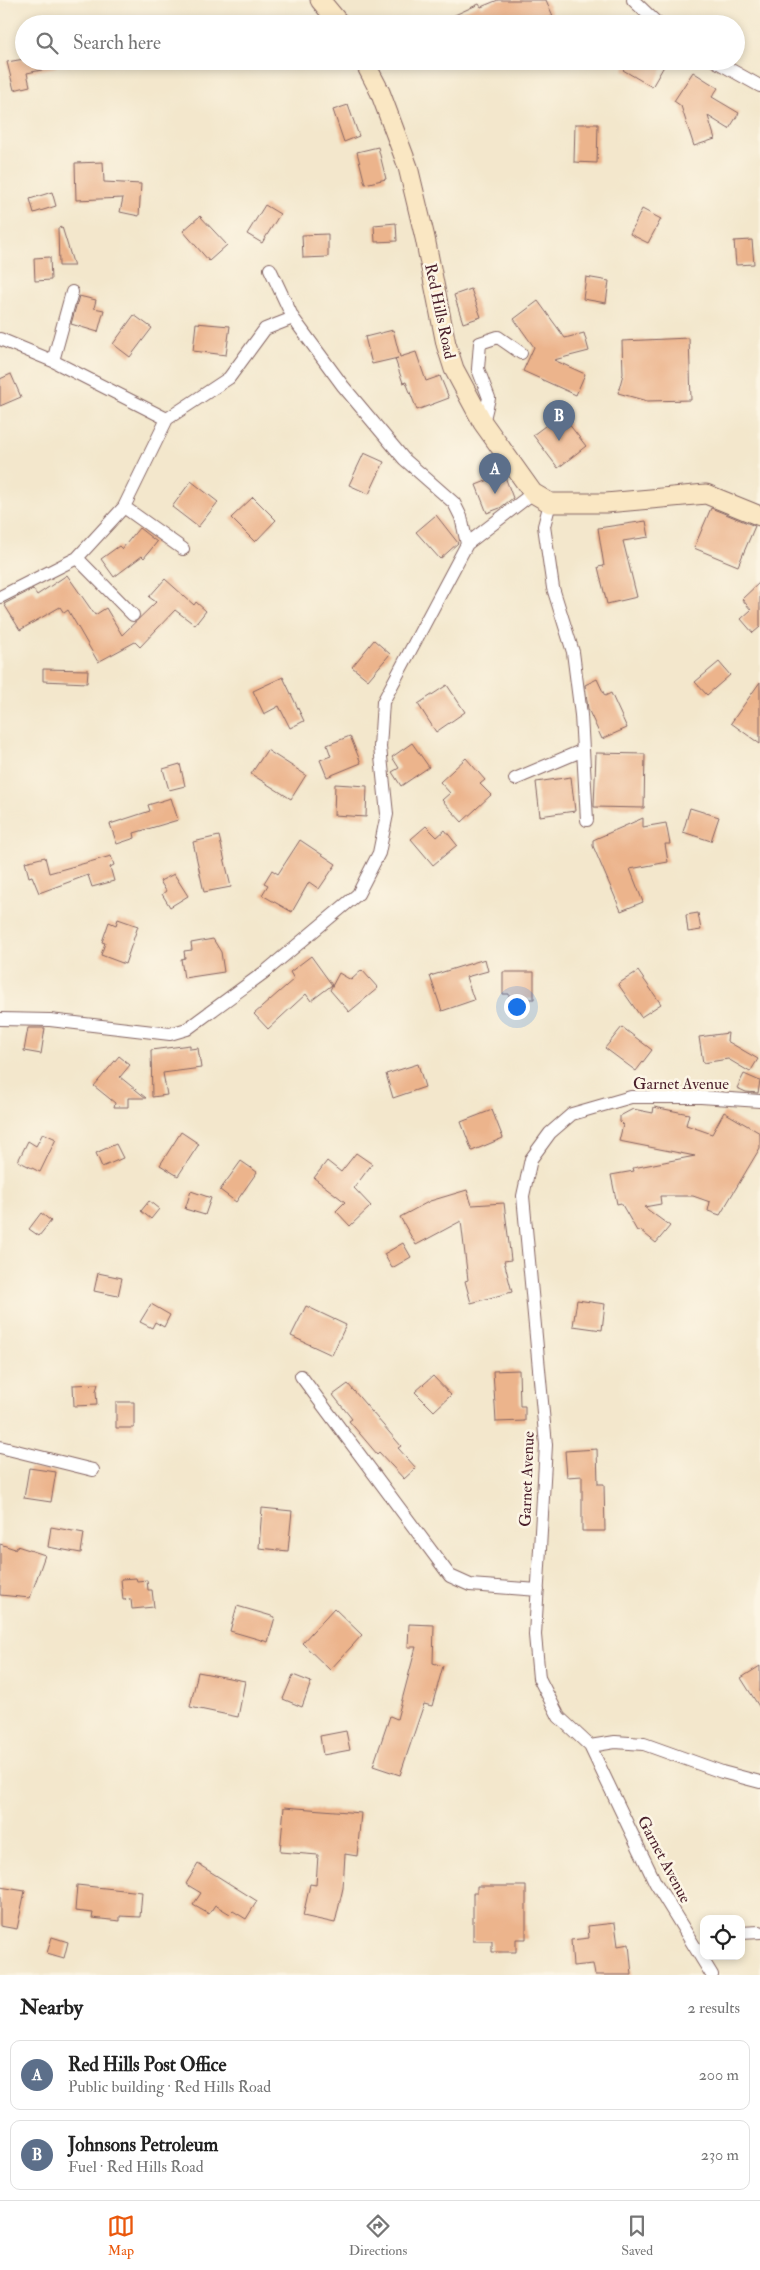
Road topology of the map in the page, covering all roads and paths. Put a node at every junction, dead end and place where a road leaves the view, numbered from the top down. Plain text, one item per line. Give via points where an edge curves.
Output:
1 (320, 0) edge
2 (633, 0) edge
3 (332, 15) edge
4 (649, 15) edge
5 (369, 70) edge
6 (731, 70) edge
7 (760, 86) edge
8 (270, 269) dead end
9 (72, 292) dead end
10 (293, 318) junction
11 (0, 340) edge
12 (521, 353) dead end
13 (53, 361) junction
14 (167, 419) junction
15 (482, 423) junction
16 (532, 493) junction
17 (550, 503) junction
18 (124, 507) junction
19 (760, 516) edge
20 (467, 544) junction
21 (183, 549) dead end
22 (78, 558) junction
23 (0, 597) edge
24 (133, 615) dead end
25 (581, 751) junction
26 (515, 778) dead end
27 (587, 820) dead end
28 (0, 1019) edge
29 (760, 1101) edge
30 (301, 1376) dead end
31 (0, 1447) edge
32 (94, 1470) dead end
33 (538, 1590) junction
34 (590, 1746) junction
35 (760, 1782) edge
36 (760, 1932) edge
37 (745, 1933) edge
38 (698, 1941) edge
39 (712, 1975) edge

1 - 3 main road
2 - 4 street
5 - 15 main road, Red Hills Road via 408,167 451,361
6 - 7 street
8 - 10 street
9 - 13 street
10 - 14 street via 265,329 229,378
10 - 20 street via 343,386 404,459 454,503
11 - 13 street
12 - 15 street via 498,337 480,343 478,369 489,398
13 - 14 street
14 - 18 street
15 - 16 main road, Red Hills Road
16 - 17 main road, Red Hills Road
16 - 20 street
17 - 19 main road, Red Hills Road via 606,503 706,494
17 - 25 street via 544,526 553,588 573,652 581,715
18 - 21 street
18 - 22 street
20 - 28 street via 383,702 380,747 387,814 379,853 358,894 266,970 187,1029 170,1034 50,1020
22 - 23 street
22 - 24 street
25 - 26 street
25 - 27 street
29 - 33 street, Garnet Avenue via 700,1097 631,1098 606,1103 572,1114 550,1133 532,1160 523,1196 546,1445
30 - 33 street via 450,1576 470,1585
31 - 32 street
33 - 34 street, Garnet Avenue via 535,1635 540,1678 559,1717
34 - 35 street via 616,1742 644,1744
34 - 38 street, Garnet Avenue via 655,1882
36 - 37 street
38 - 39 street, Garnet Avenue

